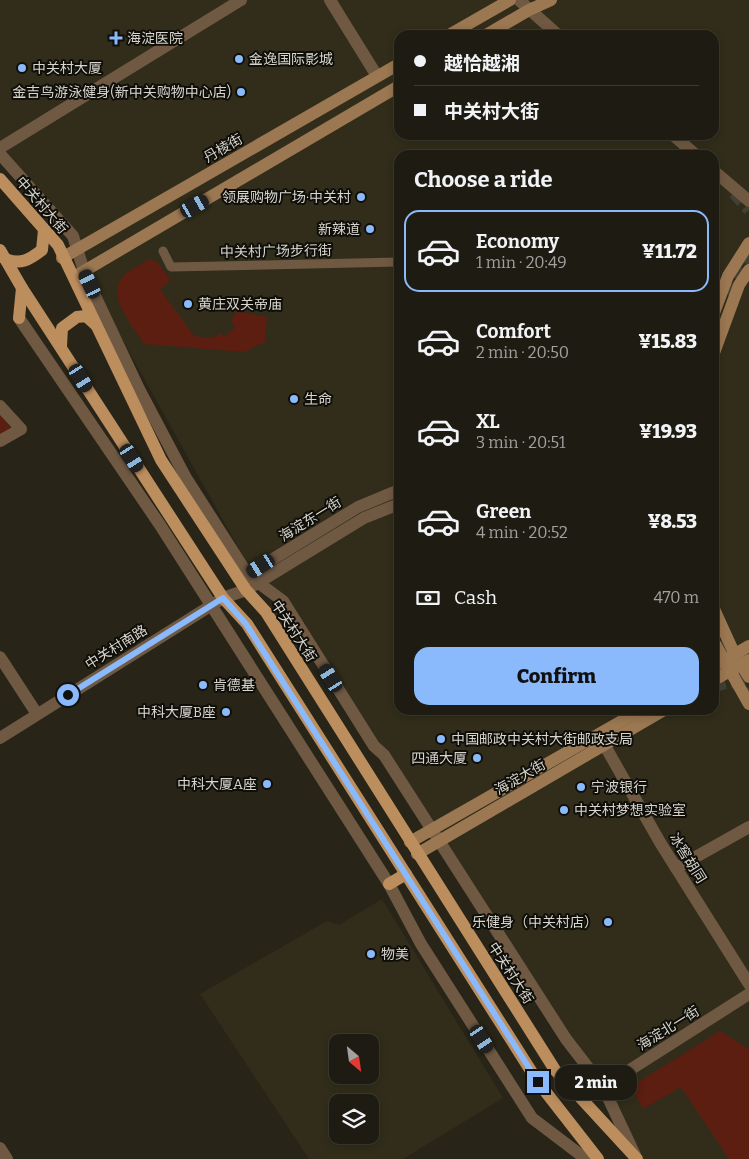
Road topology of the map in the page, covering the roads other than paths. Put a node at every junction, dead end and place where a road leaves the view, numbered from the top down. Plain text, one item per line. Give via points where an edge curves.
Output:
1 (242, 0) edge
2 (330, 0) edge
3 (510, 0) edge
4 (519, 0) edge
5 (552, 0) edge
6 (529, 10) junction
7 (458, 30) edge
8 (495, 30) edge
9 (552, 30) edge
10 (394, 67) edge
11 (377, 76) junction
12 (394, 89) edge
13 (679, 140) edge
14 (0, 148) edge
15 (690, 150) edge
16 (0, 154) edge
17 (719, 175) edge
18 (0, 179) edge
19 (749, 201) edge
20 (44, 230) junction
21 (749, 243) edge
22 (77, 250) junction
23 (163, 251) dead end
24 (2, 255) edge
25 (62, 258) junction
26 (394, 262) edge
27 (749, 270) edge
28 (79, 274) junction
29 (22, 288) junction
30 (719, 297) edge
31 (18, 318) joint
32 (96, 325) junction
33 (719, 339) edge
34 (61, 346) junction
35 (0, 406) edge
36 (0, 441) edge
37 (394, 492) edge
38 (394, 506) edge
39 (244, 582) junction
40 (258, 583) junction
41 (223, 598) junction
42 (210, 606) junction
43 (719, 618) edge
44 (749, 646) edge
45 (0, 657) edge
46 (742, 660) edge
47 (722, 666) edge
48 (749, 677) edge
49 (749, 704) edge
50 (37, 714) junction
51 (633, 715) edge
52 (656, 715) edge
53 (0, 738) edge
54 (586, 743) junction
55 (605, 746) junction
56 (749, 827) edge
57 (432, 830) junction
58 (439, 841) junction
59 (410, 842) junction
60 (417, 854) junction
61 (676, 868) junction
62 (406, 874) junction
63 (389, 884) junction
64 (749, 984) edge
65 (749, 994) edge
66 (603, 1087) junction
67 (0, 1148) edge
68 (637, 1158) edge
69 (7, 1159) edge
70 (586, 1159) edge
71 (598, 1159) edge

1 - 14 street
2 - 11 street
3 - 7 main road
4 - 6 street
5 - 6 main road
6 - 8 main road
6 - 9 street
10 - 11 main road, 丹棱街
11 - 22 main road, 丹棱街
12 - 28 main road
13 - 15 street
16 - 22 street, 中关村大街 via 73,236
17 - 19 street
18 - 20 main road, 中关村大街
20 - 24 main road via 42,250 27,261 13,262
20 - 25 main road, 中关村大街 via 58,245
21 - 30 main road
22 - 25 main road, 丹棱街
22 - 28 street, 中关村大街
23 - 26 street, 中关村广场步行街 via 172,267
24 - 29 main road
25 - 28 main road, 中关村大街
27 - 33 main road via 739,285
28 - 32 main road, 中关村大街
28 - 39 street, 中关村大街 via 171,452
29 - 31 main road
29 - 34 main road
31 - 42 street via 160,525
32 - 34 main road via 86,316 68,322 62,328
32 - 39 main road, 中关村大街 via 161,460
34 - 41 main road
35 - 36 street via 21,430
37 - 39 street, 海淀东一街 via 358,507
38 - 40 street, 海淀东一街 via 364,518
39 - 40 street, 海淀东一街
39 - 41 street, 中关村南路
39 - 59 main road, 中关村大街
40 - 57 street via 283,601 374,746 384,755
41 - 42 street, 中关村南路
41 - 62 main road via 246,624
42 - 50 street, 中关村南路
42 - 63 street
43 - 46 main road
44 - 46 main road
45 - 50 street
46 - 47 main road
46 - 48 main road
47 - 49 main road
50 - 53 street, 中关村南路
51 - 54 main road, 海淀大街
52 - 55 main road, 海淀大街
54 - 55 street
54 - 57 main road, 海淀大街
55 - 58 main road, 海淀大街
55 - 61 street, 冰窖胡同
56 - 61 street
57 - 58 street
57 - 59 main road, 海淀大街
58 - 60 main road, 海淀大街
58 - 66 street via 566,1038
59 - 60 main road, 中关村大街
60 - 68 main road, 中关村大街 via 555,1070
61 - 64 street, 冰窖胡同
62 - 63 main road
62 - 71 main road via 538,1082
63 - 70 street via 421,944 532,1118
65 - 66 street, 海淀北一街
66 - 68 street
67 - 69 street

